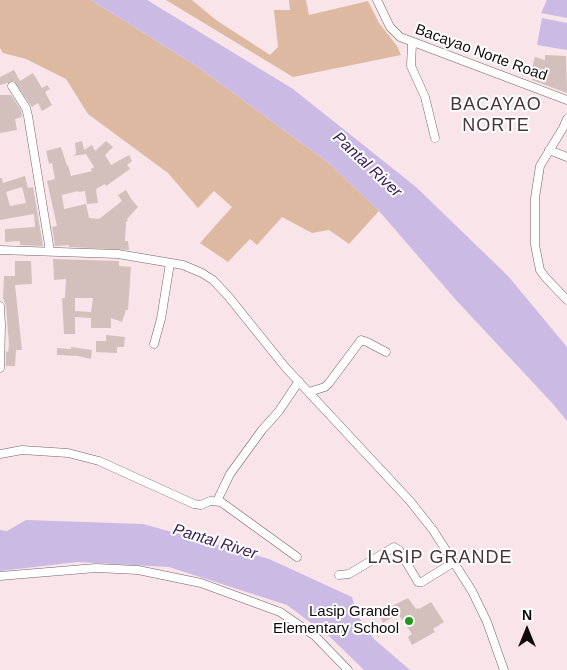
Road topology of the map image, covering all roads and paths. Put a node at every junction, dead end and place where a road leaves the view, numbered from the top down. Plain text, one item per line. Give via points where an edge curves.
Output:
1 (377, 0) edge
2 (412, 43) junction
3 (12, 86) dead end
4 (567, 100) edge
5 (567, 118) edge
6 (435, 138) dead end
7 (550, 150) junction
8 (567, 157) edge
9 (0, 250) edge
10 (50, 251) junction
11 (170, 263) junction
12 (567, 300) edge
13 (0, 306) edge
14 (154, 344) dead end
15 (386, 352) dead end
16 (0, 368) edge
17 (299, 381) junction
18 (309, 392) junction
19 (0, 454) edge
20 (217, 502) junction
21 (297, 557) dead end
22 (454, 562) junction
23 (339, 575) dead end
24 (0, 576) edge
25 (348, 670) edge
26 (504, 670) edge

1 - 2 street, Bacayao Norte Road via 390,28
2 - 4 street, Bacayao Norte Road
2 - 6 street via 411,66 425,97
3 - 10 street via 28,116
5 - 7 street
7 - 8 street
7 - 12 street via 540,166 536,182 536,246 540,270
9 - 10 street
10 - 11 street via 118,254
11 - 14 street
11 - 17 street via 196,270 213,280
13 - 16 street
15 - 18 street via 361,340 329,383
17 - 18 street
17 - 20 street via 230,474
18 - 22 street via 420,512
19 - 20 street via 22,450 68,453 99,461 194,504
20 - 21 street via 222,502
22 - 23 street via 418,582 394,547 349,574
22 - 26 street via 488,622
24 - 25 street via 138,570 202,583 280,612 315,636

